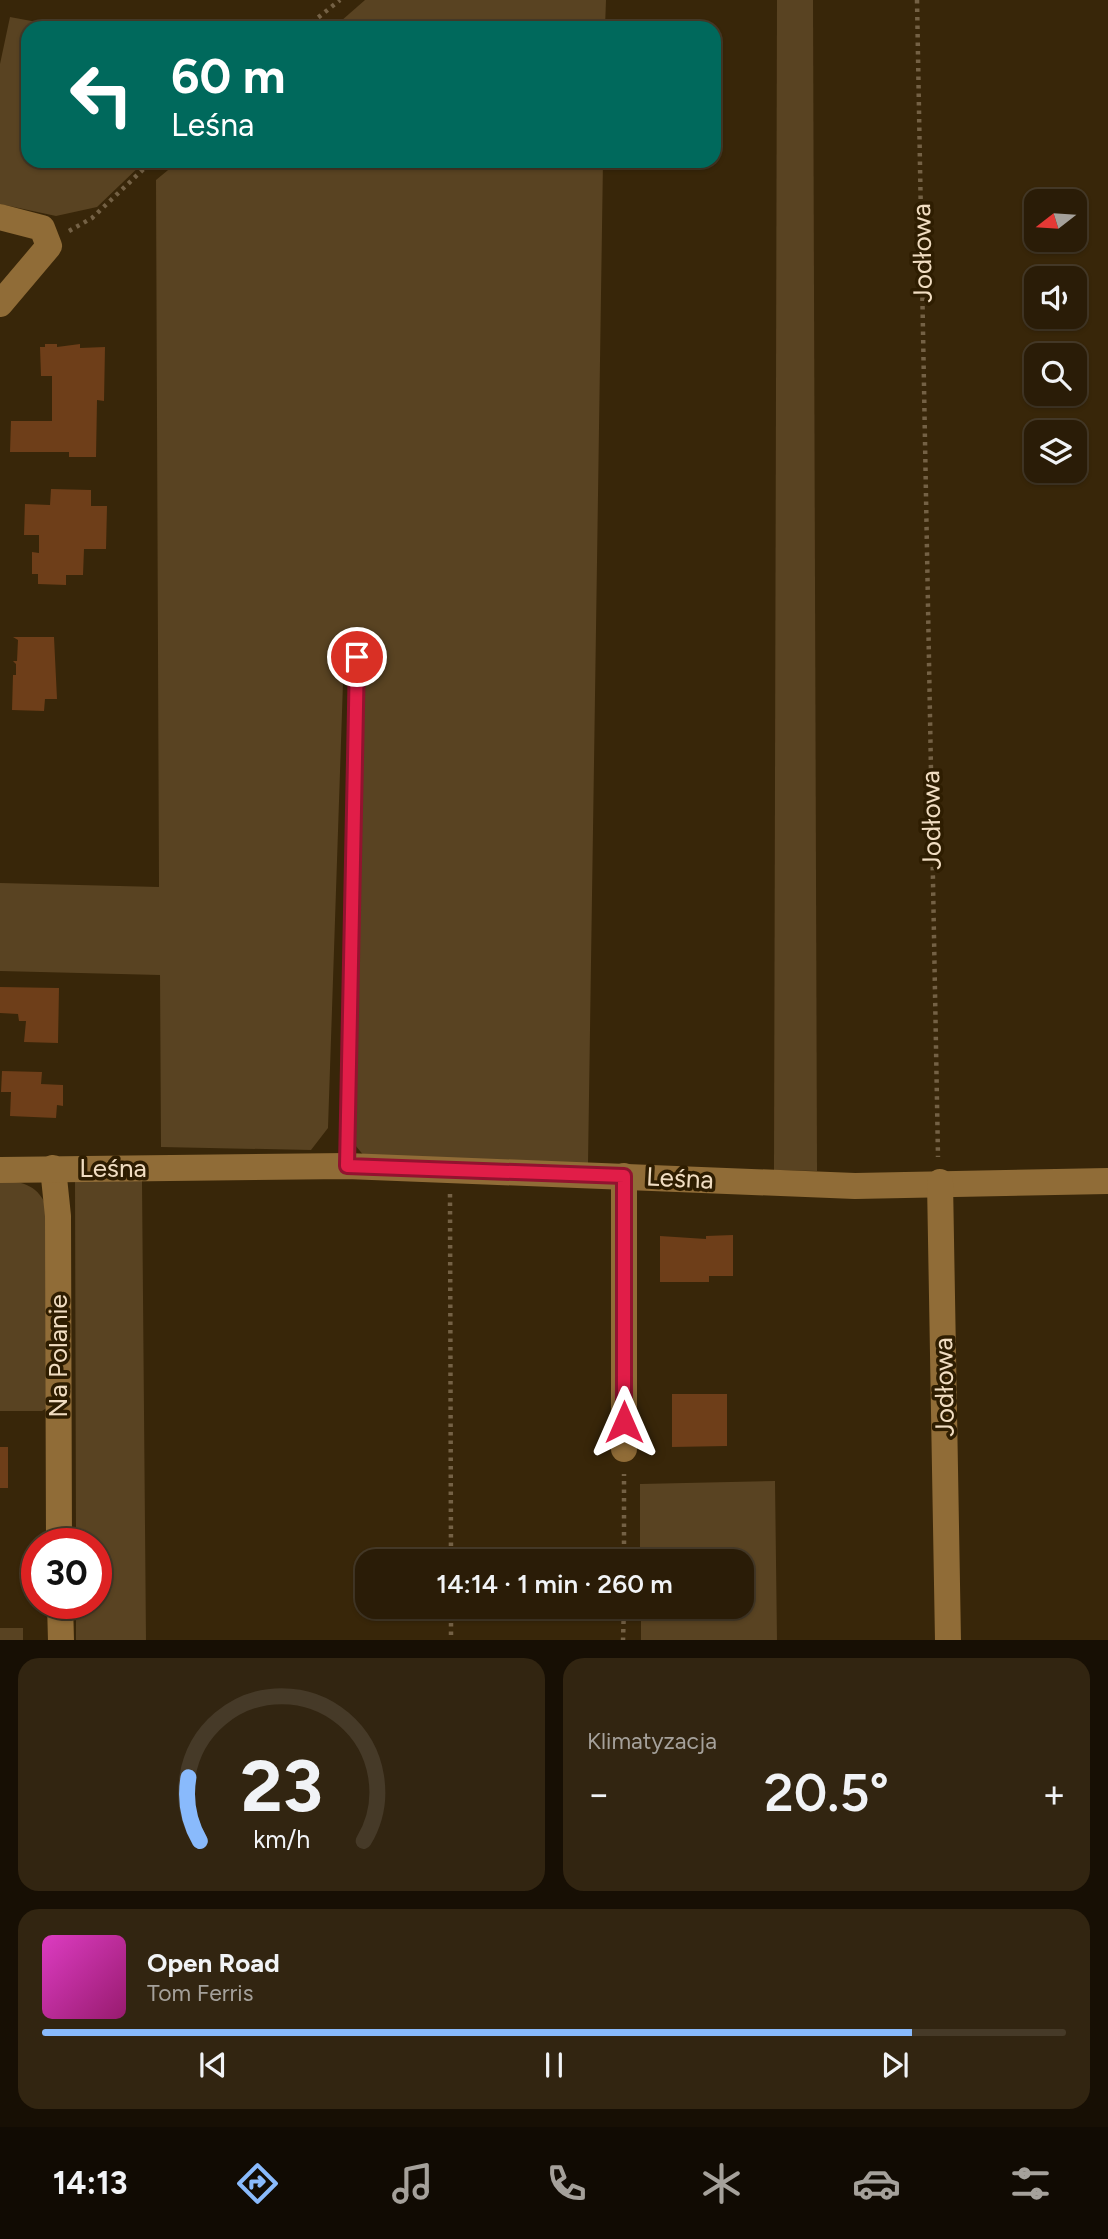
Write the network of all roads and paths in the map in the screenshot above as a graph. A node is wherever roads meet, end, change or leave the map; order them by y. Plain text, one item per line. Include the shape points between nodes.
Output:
1 (340, 0) edge
2 (918, 0) edge
3 (314, 21) edge
4 (145, 168) edge
5 (0, 217) edge
6 (48, 237) junction
7 (0, 304) edge
8 (357, 657) dead end
9 (347, 1166) junction
10 (53, 1168) junction
11 (450, 1168) junction
12 (0, 1171) edge
13 (624, 1176) junction
14 (1108, 1181) edge
15 (940, 1182) junction
16 (624, 1449) joint
17 (59, 1528) edge
18 (451, 1549) edge
19 (624, 1549) edge
20 (60, 1619) edge
21 (451, 1619) edge
22 (624, 1619) edge
23 (61, 1640) edge
24 (451, 1640) edge
25 (624, 1640) edge
26 (948, 1640) edge

1 - 3 path
2 - 15 path, Jodłowa
4 - 6 path via 92,218
5 - 6 street via 42,228
6 - 7 street via 47,250
8 - 9 lane
9 - 10 street, Leśna
9 - 11 street, Leśna
10 - 12 street, Leśna
10 - 17 street, Na Polanie via 58,1216
11 - 13 street, Leśna
11 - 18 path
13 - 15 street, Leśna via 855,1186
13 - 16 street
14 - 15 street, Leśna
15 - 26 street, Jodłowa
16 - 19 path
20 - 23 street
21 - 24 path
22 - 25 path

